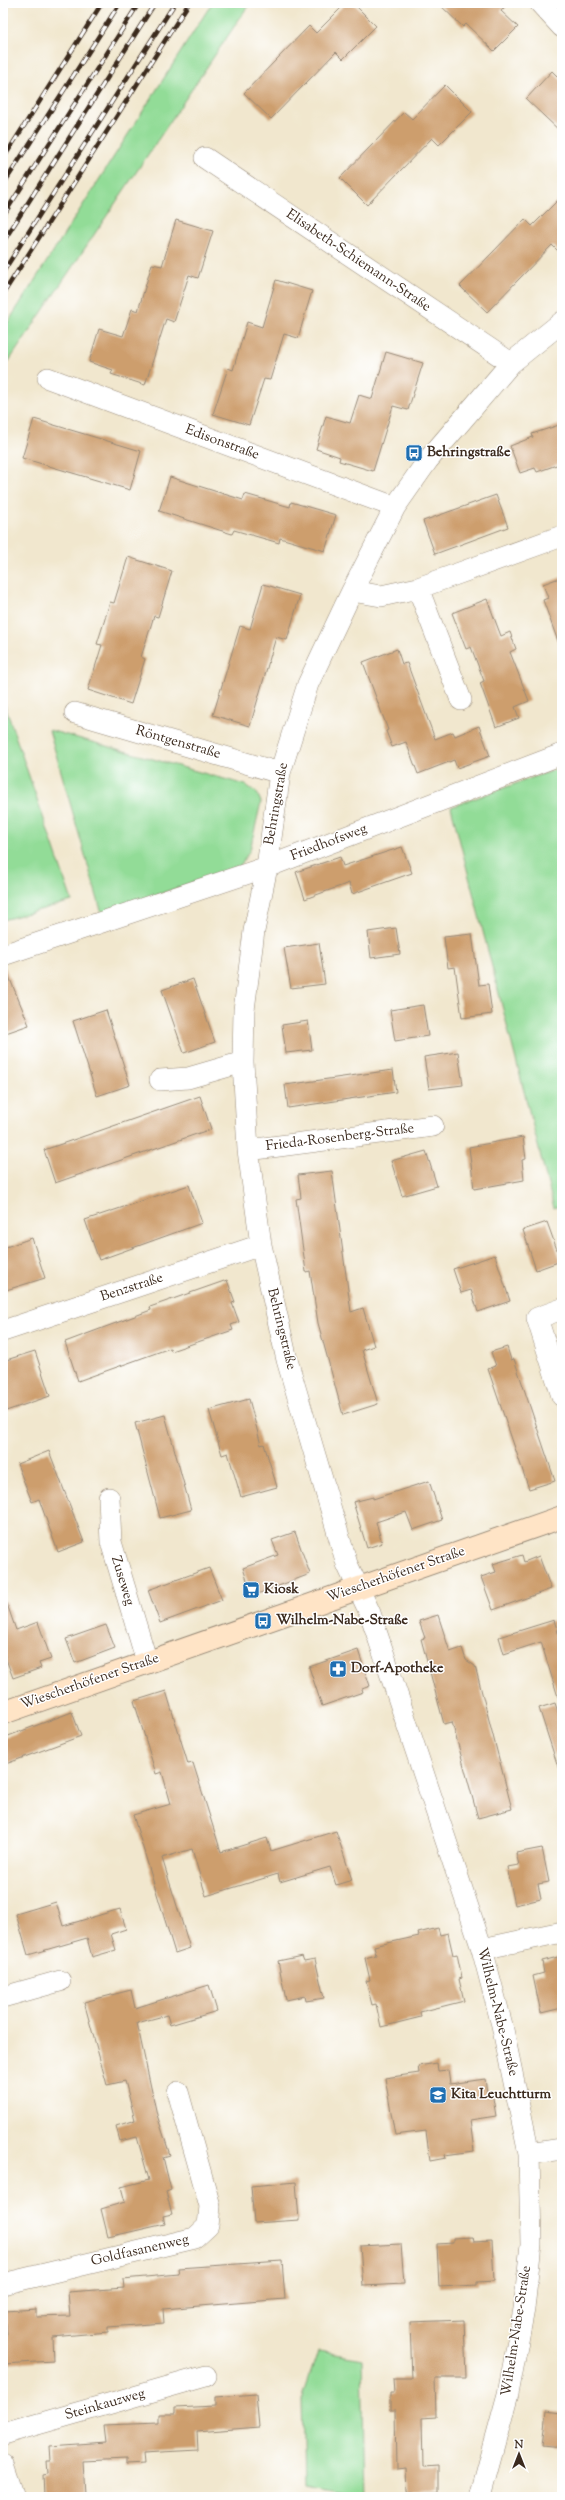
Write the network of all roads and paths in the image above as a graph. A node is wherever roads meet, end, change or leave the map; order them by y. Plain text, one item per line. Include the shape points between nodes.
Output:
1 (540, 3) edge
2 (562, 27) edge
3 (206, 158) dead end
4 (562, 322) edge
5 (511, 364) junction
6 (48, 378) dead end
7 (395, 507) junction
8 (562, 536) edge
9 (418, 588) junction
10 (352, 591) junction
11 (461, 700) dead end
12 (75, 713) dead end
13 (562, 754) edge
14 (280, 773) junction
15 (266, 867) junction
16 (3, 956) edge
17 (243, 1062) junction
18 (160, 1080) dead end
19 (433, 1126) dead end
20 (248, 1150) junction
21 (261, 1245) junction
22 (562, 1310) edge
23 (3, 1331) edge
24 (562, 1396) edge
25 (109, 1498) dead end
26 (562, 1517) edge
27 (359, 1588) junction
28 (147, 1662) junction
29 (3, 1713) edge
30 (562, 1932) edge
31 (482, 1948) junction
32 (60, 1981) dead end
33 (3, 1997) edge
34 (178, 2092) dead end
35 (562, 2149) edge
36 (529, 2154) junction
37 (3, 2284) edge
38 (206, 2376) dead end
39 (3, 2434) edge
40 (3, 2464) edge
41 (14, 2497) edge
42 (480, 2497) edge

1 - 2 street
3 - 5 street, Elisabeth-Schiemann-Straße
4 - 5 street, Behringstraße
5 - 7 street, Behringstraße via 433,455
6 - 7 street, Edisonstraße
7 - 10 street, Behringstraße
8 - 9 street
9 - 10 street via 381,596
9 - 11 street
10 - 14 street, Behringstraße via 308,684
12 - 14 street, Röntgenstraße
13 - 15 street, Friedhofsweg
14 - 15 street, Behringstraße
15 - 16 street, Friedhofsweg
15 - 17 street, Behringstraße via 244,1010
17 - 18 street via 188,1078
17 - 20 street, Behringstraße
19 - 20 street, Frieda-Rosenberg-Straße
20 - 21 street, Behringstraße
21 - 23 street, Benzstraße
21 - 27 street, Behringstraße via 287,1360 347,1564
22 - 24 street via 537,1318
25 - 28 street, Zuseweg via 111,1542
26 - 27 street, Wiescherhöfener Straße
27 - 28 street, Wiescherhöfener Straße
27 - 31 street, Wilhelm-Nabe-Straße via 370,1613
28 - 29 street, Wiescherhöfener Straße
30 - 31 street
31 - 36 street, Wilhelm-Nabe-Straße via 502,2025
32 - 33 street
34 - 37 street, Goldfasanenweg via 210,2206 208,2226 195,2238
35 - 36 street
36 - 42 street, Wilhelm-Nabe-Straße via 531,2244 524,2309 508,2394
38 - 39 street, Steinkauzweg
40 - 41 street

